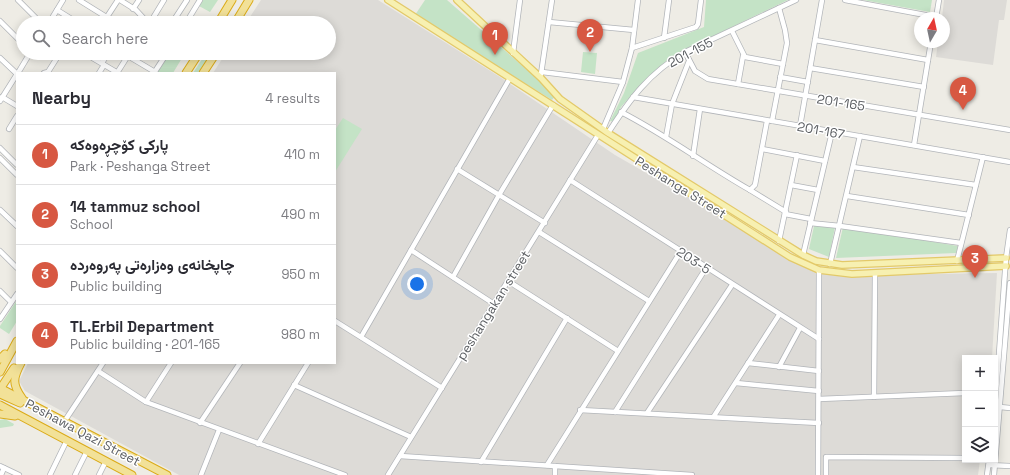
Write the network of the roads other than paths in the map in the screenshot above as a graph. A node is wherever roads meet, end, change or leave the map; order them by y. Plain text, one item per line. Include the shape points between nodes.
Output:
1 (18, 0) edge
2 (79, 0) edge
3 (119, 0) edge
4 (139, 0) edge
5 (164, 0) edge
6 (187, 0) edge
7 (200, 0) edge
8 (232, 0) edge
9 (388, 0) edge
10 (458, 0) edge
11 (520, 0) edge
12 (552, 0) edge
13 (638, 0) edge
14 (669, 0) edge
15 (701, 0) edge
16 (796, 0) edge
17 (822, 0) edge
18 (847, 0) edge
19 (939, 0) edge
20 (61, 1) edge
21 (248, 1) edge
22 (196, 6) junction
23 (779, 8) junction
24 (133, 9) junction
25 (57, 10) junction
26 (937, 12) edge
27 (914, 13) edge
28 (34, 16) edge
29 (53, 16) edge
30 (67, 16) edge
31 (104, 16) edge
32 (107, 16) edge
33 (141, 16) edge
34 (154, 16) edge
35 (177, 16) edge
36 (190, 16) edge
37 (222, 16) edge
38 (239, 16) edge
39 (0, 21) edge
40 (549, 22) junction
41 (634, 30) junction
42 (732, 31) junction
43 (16, 37) edge
44 (664, 38) junction
45 (815, 40) junction
46 (632, 48) junction
47 (931, 48) edge
48 (685, 52) junction
49 (513, 53) junction
50 (743, 56) junction
51 (0, 58) edge
52 (26, 60) edge
53 (55, 60) edge
54 (96, 60) edge
55 (105, 60) edge
56 (126, 60) edge
57 (138, 60) edge
58 (162, 60) edge
59 (194, 60) edge
60 (211, 60) edge
61 (928, 60) junction
62 (689, 61) junction
63 (103, 64) junction
64 (783, 64) junction
65 (810, 68) junction
66 (19, 72) edge
67 (48, 72) edge
68 (99, 72) edge
69 (116, 72) edge
70 (119, 72) edge
71 (155, 72) edge
72 (187, 72) edge
73 (204, 72) edge
74 (16, 74) edge
75 (541, 75) junction
76 (16, 76) edge
77 (780, 77) junction
78 (510, 78) junction
79 (622, 82) junction
80 (808, 82) junction
81 (738, 84) junction
82 (924, 87) junction
83 (778, 91) junction
84 (806, 96) junction
85 (633, 97) junction
86 (1, 99) edge
87 (560, 99) junction
88 (672, 104) junction
89 (553, 105) junction
90 (16, 106) edge
91 (700, 109) junction
92 (621, 112) junction
93 (919, 115) junction
94 (16, 118) edge
95 (607, 120) junction
96 (769, 121) junction
97 (614, 125) junction
98 (800, 126) junction
99 (9, 129) dead end
100 (602, 129) junction
101 (1010, 130) edge
102 (832, 132) junction
103 (608, 133) junction
104 (598, 135) junction
105 (860, 136) junction
106 (666, 137) junction
107 (914, 146) junction
108 (0, 148) edge
109 (762, 149) junction
110 (797, 155) junction
111 (693, 156) junction
112 (983, 157) junction
113 (0, 158) edge
114 (826, 161) junction
115 (1010, 162) edge
116 (15, 163) edge
117 (853, 167) junction
118 (457, 169) junction
119 (16, 174) edge
120 (570, 180) junction
121 (791, 185) junction
122 (976, 185) junction
123 (750, 190) junction
124 (818, 190) junction
125 (499, 195) junction
126 (709, 196) junction
127 (846, 196) junction
128 (705, 202) junction
129 (0, 210) edge
130 (785, 214) junction
131 (969, 215) junction
132 (811, 221) junction
133 (545, 223) junction
134 (16, 225) edge
135 (840, 226) junction
136 (1010, 230) edge
137 (539, 232) junction
138 (779, 241) junction
139 (961, 244) junction
140 (791, 248) junction
141 (411, 250) junction
142 (0, 251) edge
143 (681, 251) junction
144 (787, 255) junction
145 (803, 255) junction
146 (1000, 258) junction
147 (1006, 258) junction
148 (957, 261) junction
149 (830, 264) junction
150 (901, 264) junction
151 (1003, 266) junction
152 (16, 267) edge
153 (706, 268) junction
154 (819, 270) junction
155 (902, 272) junction
156 (875, 274) junction
157 (453, 277) junction
158 (508, 281) junction
159 (1010, 283) edge
160 (732, 285) junction
161 (0, 290) edge
162 (16, 296) edge
163 (649, 301) junction
164 (12, 302) junction
165 (494, 304) junction
166 (779, 315) junction
167 (567, 318) junction
168 (0, 319) edge
169 (336, 322) edge
170 (800, 328) junction
171 (361, 337) junction
172 (819, 339) junction
173 (16, 340) edge
174 (16, 341) edge
175 (618, 351) junction
176 (1, 356) edge
177 (748, 363) junction
178 (18, 364) edge
179 (19, 364) edge
180 (102, 364) edge
181 (170, 364) edge
182 (239, 364) edge
183 (307, 364) edge
184 (779, 367) junction
185 (98, 371) junction
186 (819, 371) junction
187 (0, 372) edge
188 (736, 383) junction
189 (294, 385) junction
190 (442, 388) junction
191 (0, 390) edge
192 (819, 390) junction
193 (996, 391) edge
194 (962, 393) edge
195 (874, 397) junction
196 (819, 399) junction
197 (25, 401) junction
198 (146, 402) junction
199 (0, 404) edge
200 (32, 405) junction
201 (998, 408) edge
202 (1010, 408) edge
203 (580, 410) junction
204 (615, 412) junction
205 (647, 413) junction
206 (0, 414) edge
207 (714, 416) junction
208 (21, 417) junction
209 (64, 422) junction
210 (200, 423) junction
211 (818, 423) junction
212 (997, 427) edge
213 (219, 430) junction
214 (411, 437) junction
215 (67, 440) junction
216 (258, 444) junction
217 (87, 451) junction
218 (400, 456) junction
219 (962, 458) edge
220 (106, 461) junction
221 (481, 462) junction
222 (989, 463) edge
223 (991, 463) edge
224 (547, 465) junction
225 (995, 465) junction
226 (555, 466) junction
227 (1010, 466) edge
228 (2, 467) edge
229 (603, 472) edge
230 (128, 474) edge
231 (1, 475) edge
232 (18, 475) edge
233 (50, 475) edge
234 (75, 475) edge
235 (99, 475) edge
236 (167, 475) edge
237 (201, 475) edge
238 (345, 475) edge
239 (388, 475) edge
240 (555, 475) edge
241 (692, 475) edge
242 (818, 475) edge
243 (826, 475) edge
244 (987, 475) edge
245 (994, 475) edge

1 - 28 street
2 - 31 street
3 - 24 street
3 - 32 street
4 - 24 street
5 - 34 street
6 - 22 street
6 - 35 street
7 - 22 street
8 - 37 highway
9 - 78 main road, Peshanga Street
10 - 49 main road, Peshanga Street
11 - 49 street
12 - 40 street
13 - 41 street
14 - 44 street
15 - 44 street via 696,27
16 - 23 street, 201-155
17 - 45 street
18 - 27 street
19 - 26 street
20 - 25 street
21 - 38 highway
22 - 36 street
23 - 42 street, 201-155
23 - 64 street via 787,38
24 - 33 street
25 - 29 street
25 - 30 street
39 - 43 street
40 - 41 street
40 - 75 street
41 - 46 street
42 - 48 street, 201-155
42 - 50 street
44 - 46 street
45 - 61 street
45 - 65 street
46 - 79 street
47 - 61 street
48 - 62 street, 201-165
48 - 85 street, 201-155 via 659,70
49 - 75 main road, Peshanga Street
50 - 64 street
50 - 81 street
51 - 74 street
52 - 66 street
53 - 67 street
54 - 63 street
55 - 63 street
56 - 70 street
57 - 71 street
58 - 71 street
59 - 72 highway
60 - 73 highway
61 - 82 street
62 - 81 street, 201-165 via 695,72 701,76
62 - 88 street
63 - 68 street
63 - 69 street
64 - 77 street
65 - 80 street
65 - 82 street
75 - 79 street
75 - 87 main road, Peshanga Street
76 - 86 street
77 - 80 street
77 - 83 street
78 - 89 main road, Peshanga Street
78 - 118 street
79 - 95 street
80 - 84 street
81 - 83 street, 201-165
82 - 93 street
83 - 84 street, 201-165
83 - 96 street
84 - 93 street, 201-165
84 - 98 street
85 - 88 street, 201-167
85 - 92 street, 201-155
86 - 90 street
87 - 89 main road
87 - 100 main road, Peshanga Street
88 - 91 street, 201-167
88 - 106 street
89 - 104 main road, Peshanga Street
89 - 125 street
91 - 96 street, 201-167
91 - 111 street
92 - 97 street, 201-155
92 - 106 street
93 - 101 street, 201-165
93 - 107 street
94 - 99 street
95 - 97 street
95 - 100 street
96 - 98 street, 201-167
96 - 109 street
97 - 103 street, 201-155
98 - 102 street, 201-167
100 - 103 main road, Peshanga Street
102 - 105 street, 201-167
102 - 114 street
103 - 126 main road, Peshanga Street
104 - 120 street, peshangakan street
104 - 128 main road, Peshanga Street
105 - 107 street, 201-167
105 - 117 street
106 - 111 street
107 - 112 street, 201-167
108 - 116 street
109 - 110 street
109 - 123 street via 755,185
110 - 114 street
110 - 121 street
111 - 123 street
112 - 115 street, 201-167
112 - 122 street
113 - 119 street
114 - 124 street
117 - 122 street
117 - 127 street
118 - 125 street
118 - 141 street
120 - 133 street, peshangakan street
120 - 143 street, 203-5
121 - 124 street
121 - 130 street
122 - 131 street
123 - 130 street
124 - 132 street
125 - 133 street
125 - 157 street
126 - 128 main road
126 - 138 main road, Peshanga Street
127 - 131 street
127 - 135 street
128 - 144 main road, Peshanga Street
129 - 134 street
130 - 132 street
130 - 138 street
131 - 139 street
132 - 135 street
132 - 145 street
133 - 137 street, peshangakan street
135 - 139 street
135 - 149 street
136 - 147 street
137 - 158 street, peshangakan street
137 - 163 street
138 - 140 main road, Peshanga Street
139 - 148 street
140 - 144 main road
140 - 145 main road, Peshanga Street
141 - 157 street
141 - 171 street
142 - 152 street
143 - 153 street, 203-5
143 - 163 street
144 - 154 main road, Peshanga Street
145 - 149 main road, Peshanga Street
146 - 147 main road, Peshanga Street
146 - 148 main road, Peshanga Street
146 - 151 main road
147 - 151 street
148 - 150 main road, Peshanga Street
149 - 150 main road, Peshanga Street
150 - 155 main road
151 - 155 main road, Peshanga Street
151 - 193 street
153 - 160 street, 203-5
153 - 204 street
154 - 156 main road, Peshanga Street
154 - 172 street
155 - 156 main road, Peshanga Street
156 - 195 street
157 - 165 street
158 - 165 street, peshangakan street
158 - 167 street
159 - 201 street
160 - 166 street, 203-5
160 - 205 street
161 - 164 street
162 - 164 street
163 - 175 street
164 - 168 street
165 - 190 street, peshangakan street
166 - 170 street, 203-5
166 - 177 street
167 - 175 street
167 - 221 street
169 - 171 street
170 - 172 street, 203-5
170 - 184 street
171 - 190 street
172 - 186 street
173 - 176 highway
174 - 187 highway
175 - 203 street
177 - 184 street
177 - 188 street
178 - 191 highway
179 - 197 highway via 14,384
180 - 185 street
181 - 198 street
182 - 210 street
183 - 189 street
184 - 186 street
185 - 198 street
185 - 209 street
186 - 192 street
188 - 192 street
188 - 207 street
189 - 214 street
189 - 216 street
190 - 214 street, peshangakan street
191 - 197 highway, Peshawa Qazi Street
191 - 200 highway via 19,402
192 - 196 street
194 - 195 street
195 - 196 street
196 - 211 street
197 - 200 highway, Peshawa Qazi Street
198 - 210 street
199 - 208 highway, Peshawa Qazi Street
200 - 209 highway, Peshawa Qazi Street
201 - 202 street
203 - 204 street
203 - 224 street
204 - 205 street
205 - 207 street
206 - 208 highway
207 - 211 street
208 - 215 highway, Peshawa Qazi Street
209 - 236 highway, Peshawa Qazi Street
210 - 213 street
211 - 242 street
212 - 225 street
213 - 216 street
213 - 237 street
214 - 218 street, peshangakan street
215 - 217 highway, Peshawa Qazi Street
215 - 233 street
216 - 238 street
217 - 220 highway, Peshawa Qazi Street
217 - 234 street
218 - 221 street
218 - 239 street, peshangakan street
219 - 243 street via 826,457
220 - 230 highway, Peshawa Qazi Street
220 - 235 street
221 - 224 street
222 - 244 street
223 - 225 street
224 - 226 street
225 - 227 street
225 - 245 street
226 - 229 street
226 - 240 street
228 - 231 street
228 - 232 street
229 - 241 street

